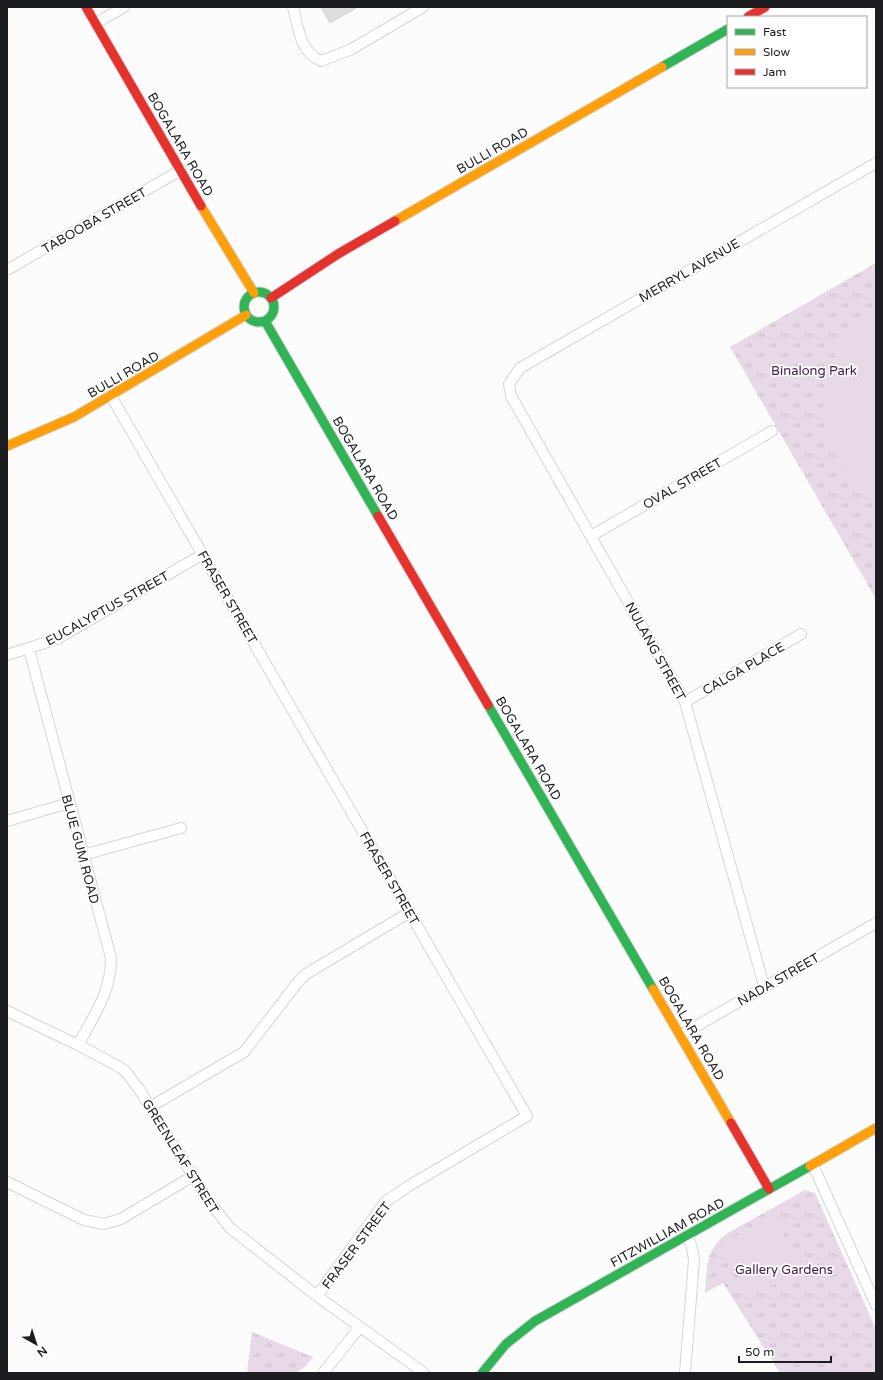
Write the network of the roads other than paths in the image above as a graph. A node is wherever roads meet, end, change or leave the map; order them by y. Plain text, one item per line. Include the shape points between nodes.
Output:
1 (86, 7) edge
2 (124, 7) edge
3 (293, 7) edge
4 (423, 7) edge
5 (765, 7) edge
6 (750, 16) edge
7 (96, 23) junction
8 (727, 29) edge
9 (876, 163) edge
10 (181, 170) junction
11 (7, 270) edge
12 (254, 293) junction
13 (271, 298) junction
14 (246, 315) junction
15 (265, 321) junction
16 (509, 384) joint
17 (111, 396) junction
18 (772, 431) dead end
19 (7, 446) edge
20 (591, 536) junction
21 (203, 554) junction
22 (801, 634) dead end
23 (29, 649) junction
24 (7, 655) edge
25 (685, 702) junction
26 (69, 804) junction
27 (7, 822) edge
28 (181, 828) dead end
29 (83, 855) junction
30 (410, 912) junction
31 (876, 924) edge
32 (764, 986) junction
33 (7, 1011) edge
34 (680, 1035) junction
35 (78, 1045) junction
36 (150, 1107) junction
37 (876, 1128) edge
38 (813, 1165) junction
39 (193, 1176) junction
40 (7, 1182) edge
41 (769, 1189) junction
42 (687, 1236) junction
43 (318, 1296) junction
44 (876, 1305) edge
45 (360, 1327) junction
46 (324, 1373) edge
47 (424, 1373) edge
48 (482, 1373) edge
49 (685, 1373) edge

1 - 7 street, BOGALARA ROAD
2 - 7 street
3 - 4 street via 303,45 313,57 321,61 350,50
5 - 6 street
7 - 10 street, BOGALARA ROAD
8 - 13 street, BULLI ROAD via 338,254
9 - 16 street, MERRYL AVENUE via 520,368
10 - 11 street, TABOOBA STREET
10 - 12 street, BOGALARA ROAD
12 - 13 street via 267,294
12 - 14 street via 245,302
13 - 15 street via 274,310
14 - 15 street via 252,321
14 - 17 street, BULLI ROAD
15 - 34 street, BOGALARA ROAD
16 - 20 street, NULANG STREET via 511,396
17 - 19 street, BULLI ROAD via 62,424
17 - 21 street, FRASER STREET
18 - 20 street, OVAL STREET
20 - 25 street, NULANG STREET
21 - 23 street, EUCALYPTUS STREET via 57,639
21 - 30 street, FRASER STREET
22 - 25 street, CALGA PLACE
23 - 24 street, EUCALYPTUS STREET
23 - 26 street, BLUE GUM ROAD
25 - 32 street, NULANG STREET
26 - 27 street
26 - 29 street, BLUE GUM ROAD
28 - 29 street
29 - 35 street, BLUE GUM ROAD via 111,958 111,974 108,988
30 - 36 street via 306,974 244,1052
30 - 43 street, FRASER STREET via 527,1116 385,1202
31 - 32 street, NADA STREET
32 - 34 street, NADA STREET
33 - 35 street, GREENLEAF STREET
34 - 41 street, BOGALARA ROAD
35 - 36 street, GREENLEAF STREET via 124,1071
36 - 39 street, GREENLEAF STREET
37 - 38 street, FITZWILLIAM ROAD
38 - 41 street, FITZWILLIAM ROAD
38 - 44 street
39 - 40 street via 121,1220 104,1224 84,1220
39 - 43 street, GREENLEAF STREET via 230,1228
41 - 42 street, FITZWILLIAM ROAD
42 - 48 street, FITZWILLIAM ROAD via 523,1328
42 - 49 street via 694,1260
43 - 45 street, GREENLEAF STREET
45 - 46 street
45 - 47 street, GREENLEAF STREET

